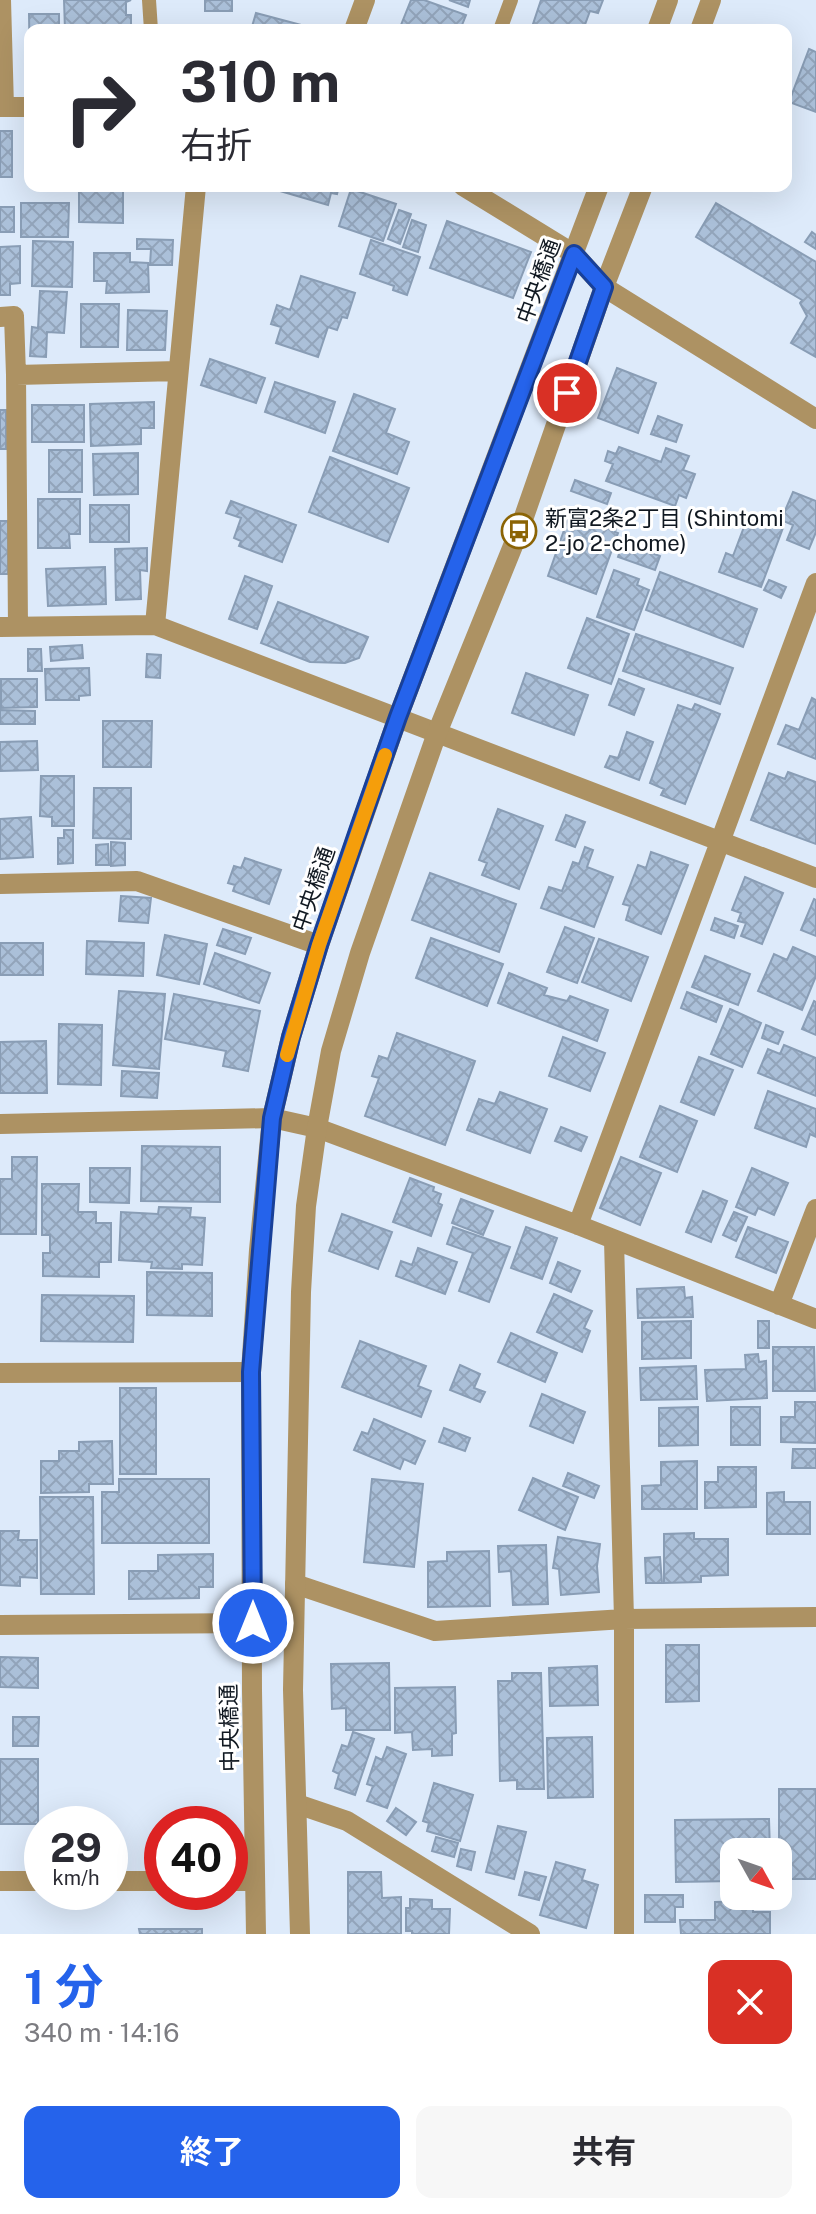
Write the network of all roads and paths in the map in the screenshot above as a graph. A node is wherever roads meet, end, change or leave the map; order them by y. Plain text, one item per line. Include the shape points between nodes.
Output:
1 (4, 0) edge
2 (149, 0) edge
3 (365, 0) edge
4 (511, 0) edge
5 (668, 0) edge
6 (711, 0) edge
7 (151, 24) edge
8 (356, 24) edge
9 (502, 24) edge
10 (659, 24) edge
11 (702, 24) edge
12 (4, 107) edge
13 (195, 192) edge
14 (473, 192) edge
15 (597, 192) edge
16 (641, 192) edge
17 (574, 254) junction
18 (604, 287) junction
19 (0, 317) edge
20 (178, 371) junction
21 (16, 375) junction
22 (816, 419) edge
23 (816, 583) edge
24 (155, 625) junction
25 (9, 627) edge
26 (398, 717) junction
27 (437, 733) junction
28 (718, 842) junction
29 (816, 878) edge
30 (0, 884) edge
31 (319, 945) junction
32 (272, 1118) junction
33 (0, 1124) edge
34 (317, 1128) junction
35 (816, 1209) edge
36 (578, 1225) junction
37 (614, 1240) junction
38 (779, 1305) junction
39 (816, 1319) edge
40 (251, 1372) junction
41 (0, 1373) edge
42 (295, 1584) junction
43 (816, 1617) edge
44 (624, 1619) junction
45 (294, 1620) junction
46 (253, 1623) junction
47 (0, 1625) edge
48 (297, 1804) junction
49 (0, 1881) edge
50 (24, 1881) edge
51 (248, 1881) edge
52 (254, 1881) junction
53 (256, 1934) edge
54 (300, 1934) edge
55 (530, 1934) edge
56 (624, 1934) edge

1 - 12 lane
2 - 7 lane
3 - 8 street
4 - 9 lane
5 - 10 street
6 - 11 street
13 - 20 street
14 - 17 street
15 - 17 street, 中央橋通
16 - 18 street
17 - 18 street
17 - 26 street, 中央橋通
18 - 22 street
18 - 27 street via 519,531
19 - 21 street via 14,316
20 - 21 street
20 - 24 street
21 - 25 street
23 - 28 street
24 - 25 street
24 - 26 street
26 - 27 street
26 - 31 street, 中央橋通
27 - 28 street
27 - 34 street via 360,953 331,1051
28 - 29 street
28 - 36 street
30 - 31 street via 137,881
31 - 32 street, 中央橋通
32 - 33 street
32 - 34 street
32 - 40 street, 中央橋通
34 - 36 street
34 - 42 street via 301,1292
35 - 38 street
36 - 37 street
37 - 38 street
37 - 44 street
38 - 39 street
40 - 41 street
40 - 46 street, 中央橋通
42 - 44 street via 435,1631
42 - 45 street
43 - 44 street
44 - 56 street
45 - 46 street
45 - 48 street
46 - 47 street
46 - 52 street, 中央橋通
48 - 54 street
48 - 55 street via 347,1821
49 - 50 street
51 - 52 street
52 - 53 street, 中央橋通

